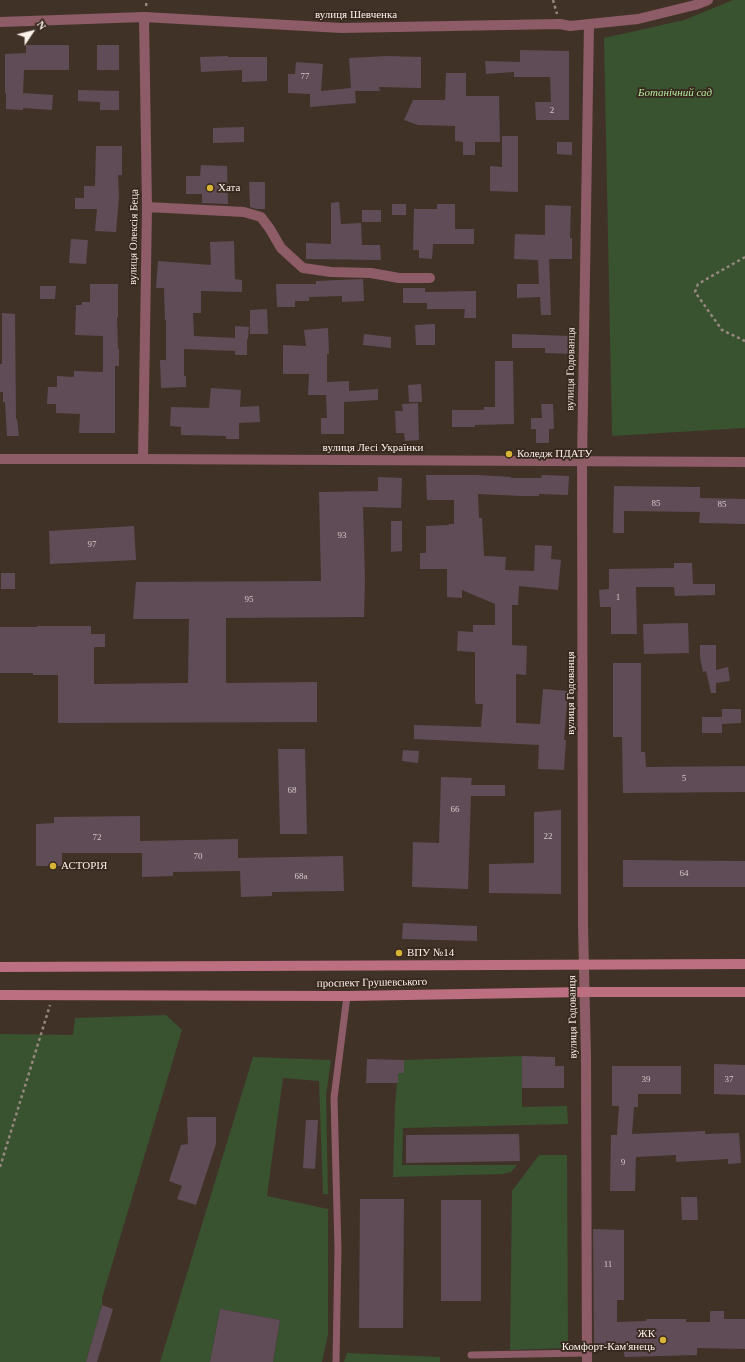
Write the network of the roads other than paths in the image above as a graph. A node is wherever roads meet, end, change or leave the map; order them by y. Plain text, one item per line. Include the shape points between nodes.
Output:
1 (708, 0) edge
2 (144, 16) junction
3 (0, 22) edge
4 (588, 24) junction
5 (147, 207) junction
6 (430, 278) dead end
7 (0, 459) edge
8 (142, 459) junction
9 (582, 462) junction
10 (745, 462) edge
11 (745, 964) edge
12 (584, 965) junction
13 (0, 967) edge
14 (584, 992) junction
15 (745, 992) edge
16 (0, 995) edge
17 (347, 996) junction
18 (471, 1355) dead end
19 (587, 1358) edge
20 (336, 1362) edge

1 - 4 street, вулиця Шевченка via 638,19
2 - 3 street, вулиця Шевченка
2 - 4 street, вулиця Шевченка via 341,28
2 - 5 street, вулиця Олексія Беца
4 - 9 street, вулиця Годованця
5 - 6 street via 244,212 261,217 281,248 303,268 371,273 399,278
5 - 8 street, вулиця Олексія Беца
7 - 8 street, вулиця Лесі Українки
8 - 9 street, вулиця Лесі Українки
9 - 10 street, вулиця Лесі Українки
9 - 12 street, вулиця Годованця
11 - 12 main road, проспект Грушевського
12 - 13 main road, проспект Грушевського
12 - 14 street, вулиця Годованця
14 - 15 main road, проспект Грушевського
14 - 17 main road, проспект Грушевського
14 - 19 street, вулиця Годованця
16 - 17 main road, проспект Грушевського
17 - 20 lane via 334,1098 338,1249
18 - 19 lane

